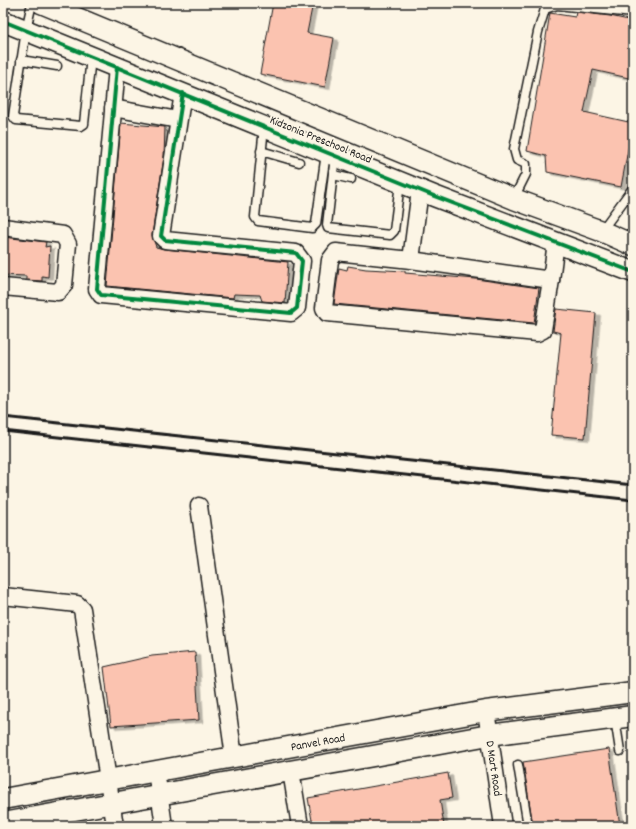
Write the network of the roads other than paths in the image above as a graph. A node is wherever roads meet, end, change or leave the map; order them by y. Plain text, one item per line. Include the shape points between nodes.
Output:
1 (32, 3) edge
2 (41, 3) edge
3 (633, 13) edge
4 (3, 21) edge
5 (26, 30) junction
6 (91, 56) junction
7 (21, 60) junction
8 (57, 66) dead end
9 (117, 67) junction
10 (245, 89) junction
11 (182, 93) junction
12 (114, 108) junction
13 (236, 115) junction
14 (178, 120) junction
15 (264, 126) junction
16 (261, 151) junction
17 (331, 154) junction
18 (299, 162) dead end
19 (333, 175) junction
20 (351, 179) dead end
21 (400, 182) junction
22 (633, 188) edge
23 (420, 190) junction
24 (514, 199) junction
25 (3, 227) edge
26 (601, 231) junction
27 (556, 242) junction
28 (633, 245) edge
29 (411, 260) junction
30 (633, 272) edge
31 (551, 280) junction
32 (3, 287) edge
33 (199, 506) dead end
34 (3, 596) edge
35 (633, 692) edge
36 (486, 711) junction
37 (624, 717) edge
38 (489, 736) junction
39 (620, 751) dead end
40 (234, 757) junction
41 (518, 765) dead end
42 (156, 771) junction
43 (291, 771) junction
44 (110, 780) junction
45 (158, 795) junction
46 (3, 799) edge
47 (112, 804) junction
48 (3, 823) edge
49 (116, 826) edge
50 (164, 826) edge
51 (300, 826) edge
52 (504, 826) edge
53 (528, 826) edge

1 - 5 lane
2 - 10 street, Kidzonia Preschool Road
3 - 24 lane via 557,5 545,9 514,149 517,160 526,164 526,174
4 - 5 street, Kidzonia Preschool Road
5 - 6 street, Kidzonia Preschool Road
5 - 7 lane
6 - 7 lane via 84,124 81,126 16,120 13,116
6 - 9 street, Kidzonia Preschool Road
7 - 8 lane
9 - 11 street, Kidzonia Preschool Road
9 - 12 street
10 - 13 street
10 - 24 street, Kidzonia Preschool Road
11 - 13 street, Kidzonia Preschool Road
11 - 14 street
12 - 14 street
12 - 14 street via 97,289 101,295 291,313 298,308 302,261 296,254 165,240 161,236
13 - 15 street, Kidzonia Preschool Road
15 - 16 lane
15 - 17 street, Kidzonia Preschool Road
16 - 17 lane via 255,217 258,221 312,228 316,224
16 - 18 lane
17 - 19 lane
17 - 21 street, Kidzonia Preschool Road
19 - 20 lane
19 - 21 lane via 328,228 390,235 394,231
21 - 23 street, Kidzonia Preschool Road
22 - 26 lane
23 - 27 street, Kidzonia Preschool Road
23 - 29 street
24 - 26 street, Kidzonia Preschool Road
25 - 32 street via 63,235 68,244 64,285 58,292
26 - 28 street, Kidzonia Preschool Road
27 - 30 street, Kidzonia Preschool Road
27 - 31 street
29 - 31 street
29 - 31 street via 336,252 330,260 324,308 327,313 537,333 543,330
33 - 40 street
34 - 44 street via 77,604 82,609
35 - 36 street, Panvel Road
36 - 38 street, D Mart Road
36 - 40 street, Panvel Road
37 - 38 street, Panvel Road
37 - 39 lane
38 - 43 street, Panvel Road
38 - 52 street, D Mart Road
40 - 42 street, Panvel Road
41 - 53 lane
42 - 44 street, Panvel Road
42 - 45 street
43 - 45 street, Panvel Road
43 - 51 street
44 - 46 street, Panvel Road
44 - 47 street
45 - 47 street, Panvel Road
45 - 50 street
47 - 48 street, Panvel Road
47 - 49 street

